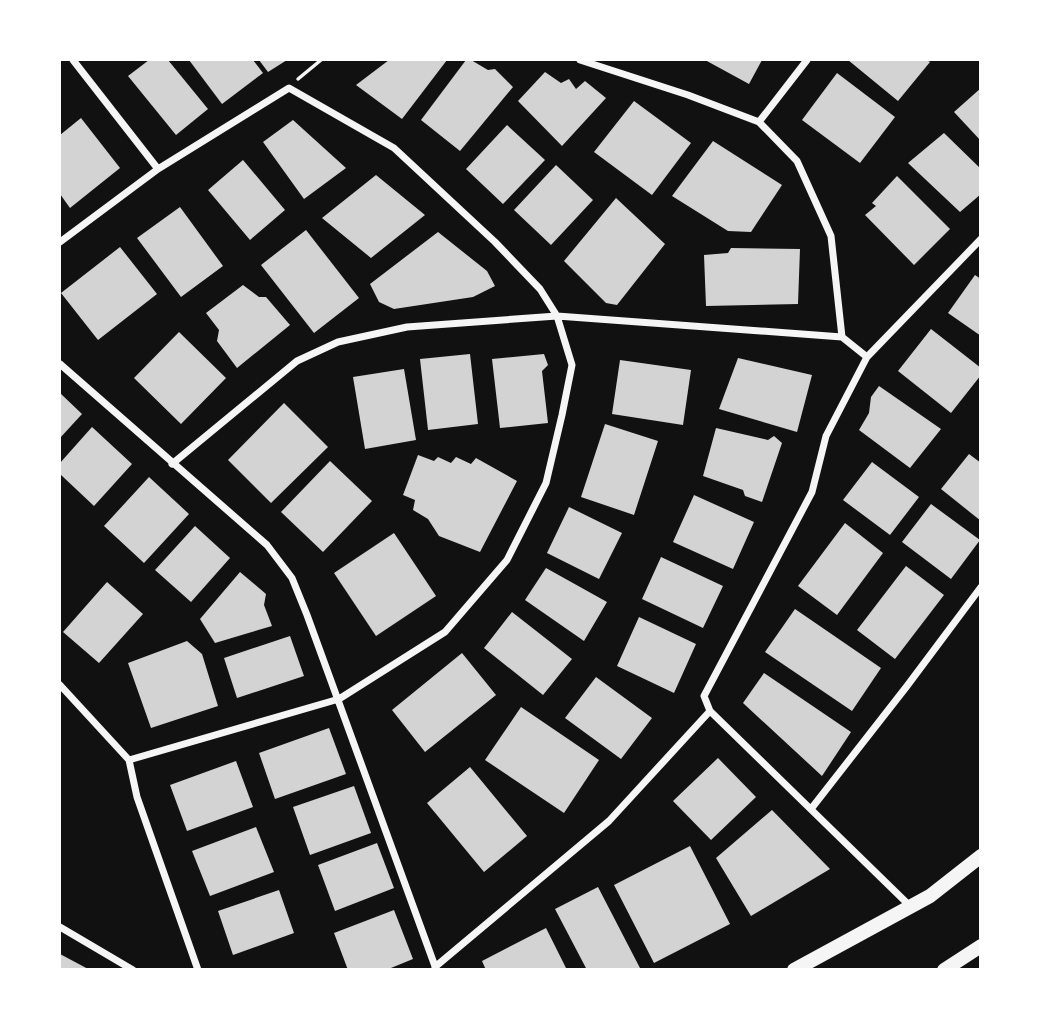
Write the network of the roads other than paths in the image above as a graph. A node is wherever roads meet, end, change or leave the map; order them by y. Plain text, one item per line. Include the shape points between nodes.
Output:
1 (73, 60) edge
2 (580, 60) edge
3 (807, 60) edge
4 (760, 122) junction
5 (158, 169) junction
6 (981, 239) edge
7 (60, 242) edge
8 (557, 316) junction
9 (842, 337) junction
10 (867, 357) junction
11 (60, 363) edge
12 (172, 464) junction
13 (981, 587) edge
14 (60, 685) edge
15 (339, 699) junction
16 (710, 711) junction
17 (130, 760) junction
18 (811, 809) junction
19 (981, 856) edge
20 (911, 906) junction
21 (60, 927) edge
22 (981, 946) edge
23 (436, 968) edge
24 (133, 970) edge
25 (198, 970) edge
26 (794, 970) edge
27 (944, 970) edge

1 - 5 street
2 - 4 street
3 - 4 street
4 - 9 street via 797,161 831,236
5 - 7 street
5 - 8 street via 289,88 394,148 495,242 540,289
6 - 10 street
8 - 9 street
8 - 12 street via 407,327 338,342 297,360
8 - 15 street via 572,365 562,415 546,482 507,560 445,632
9 - 10 street
10 - 16 street via 826,436 812,492 704,696
11 - 12 street
12 - 15 street via 267,545 292,578
13 - 18 street
14 - 17 street
15 - 17 street
15 - 23 street
16 - 18 street
16 - 23 street via 609,821
17 - 25 street via 137,797
18 - 20 street
19 - 20 main road
20 - 26 main road
21 - 24 street
22 - 27 main road

